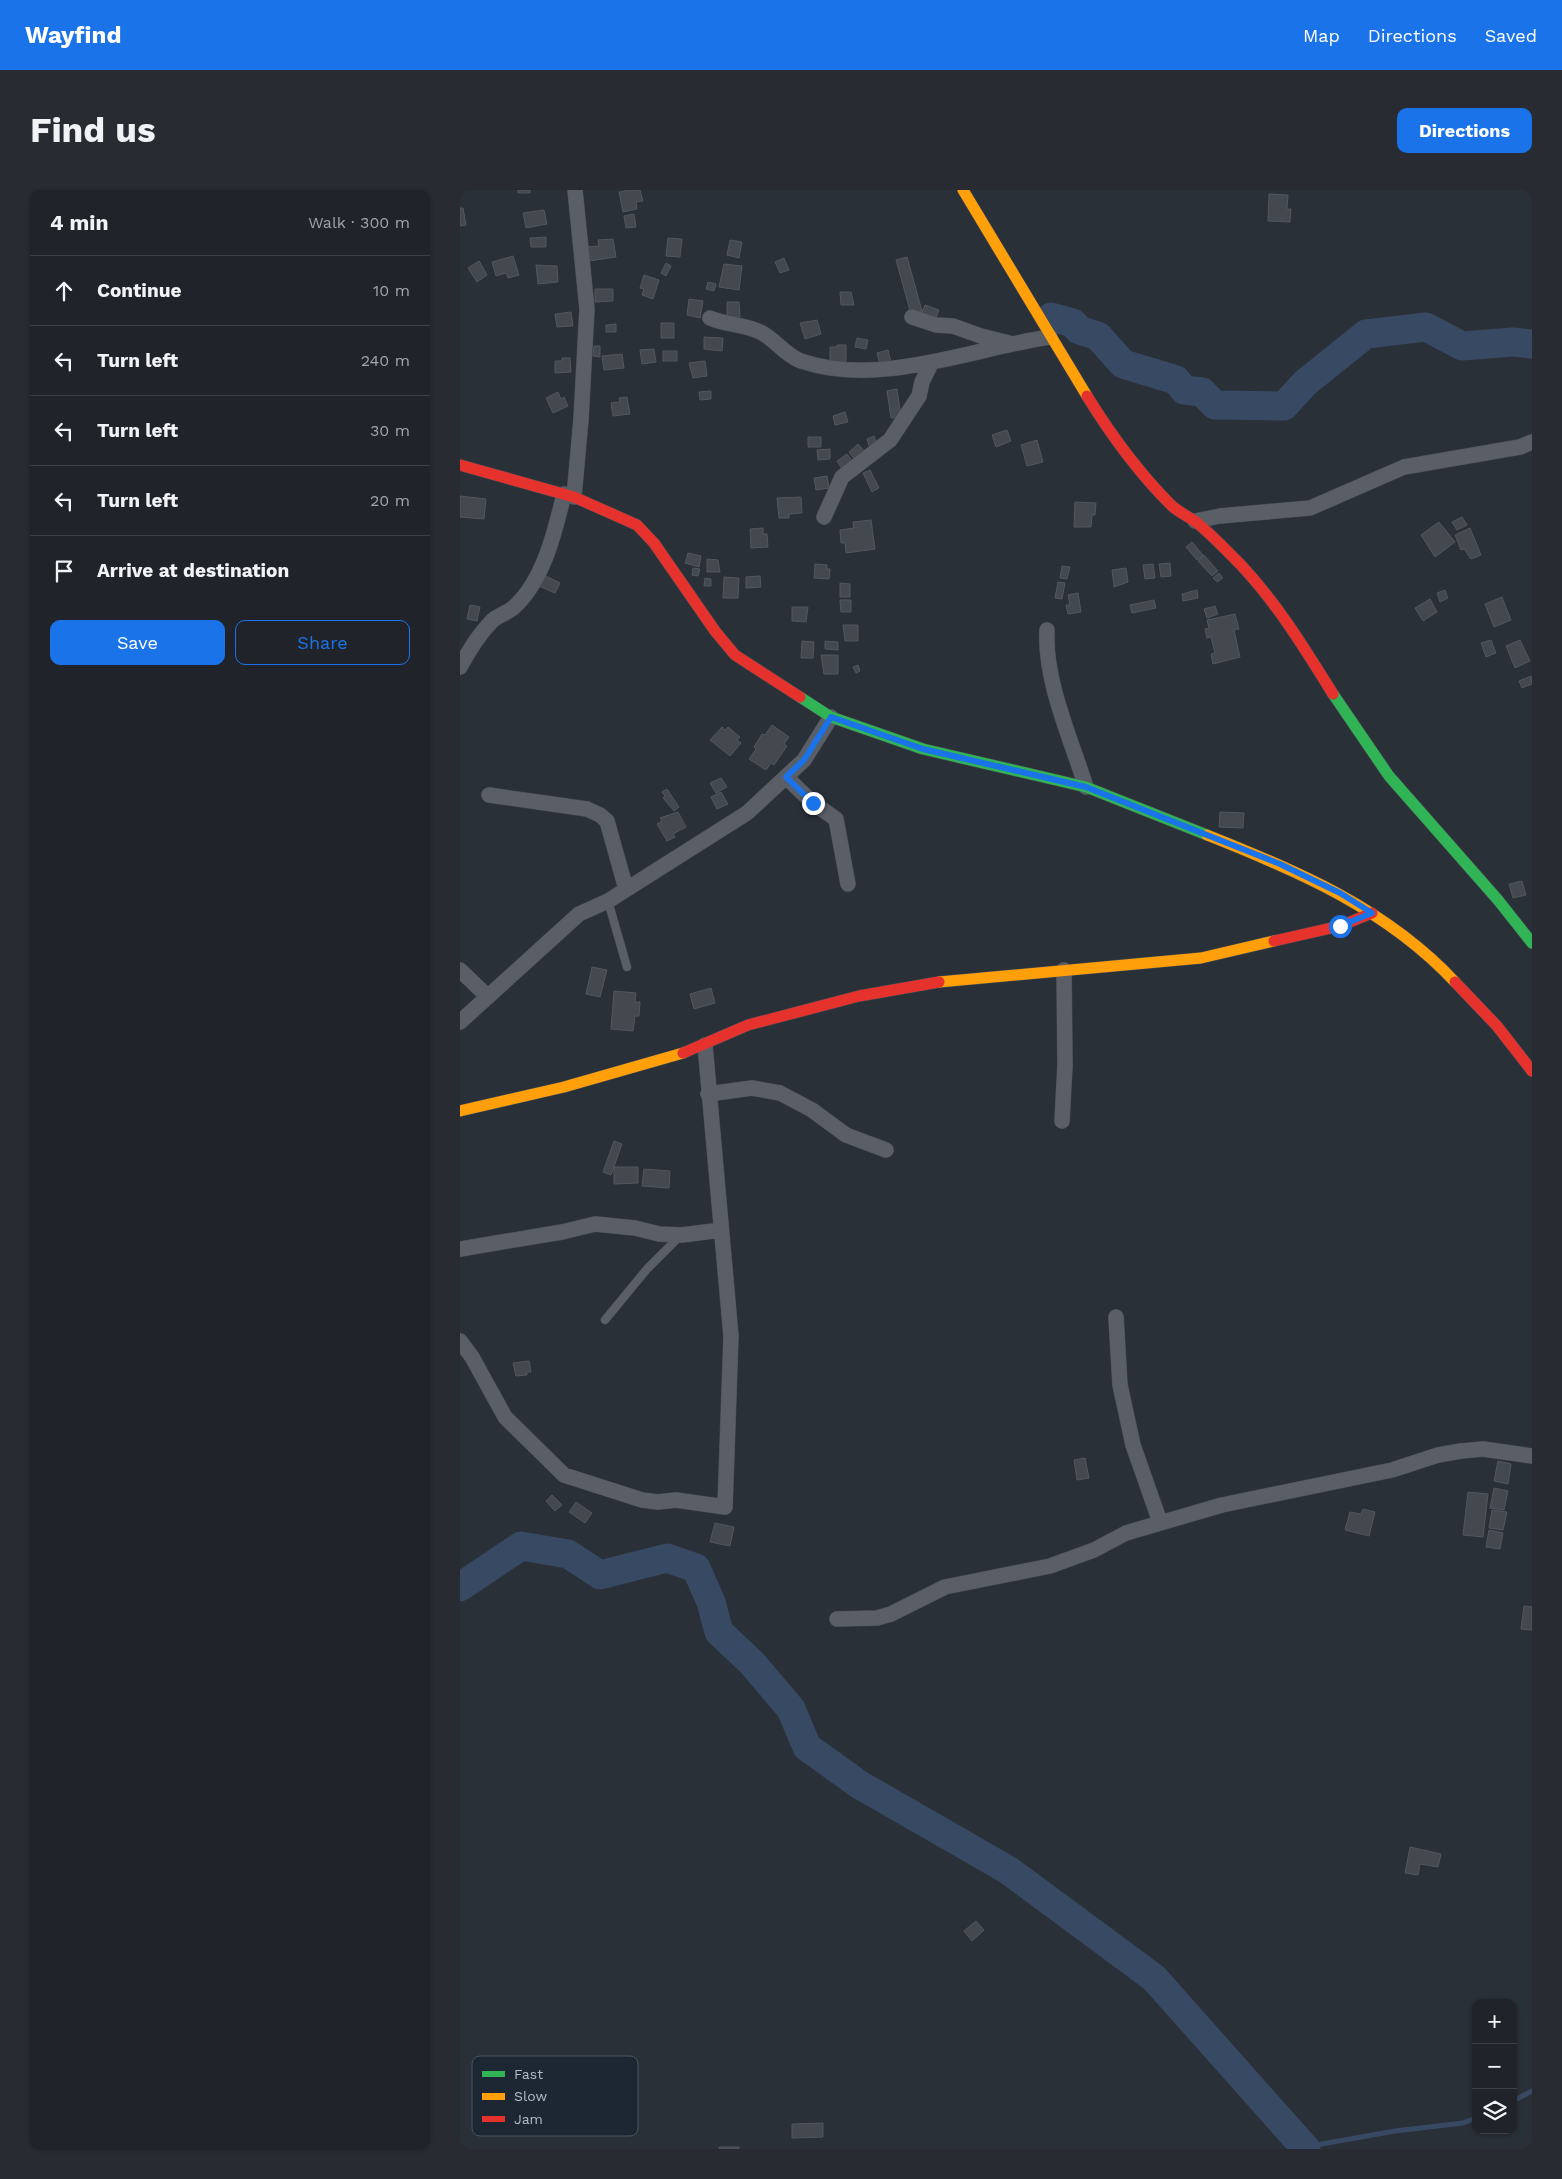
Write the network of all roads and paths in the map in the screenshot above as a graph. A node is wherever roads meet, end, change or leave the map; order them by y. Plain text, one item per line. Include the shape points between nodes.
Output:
1 (574, 190) edge
2 (962, 190) edge
3 (912, 317) dead end
4 (710, 318) dead end
5 (1050, 337) junction
6 (1010, 343) junction
7 (932, 362) junction
8 (1528, 447) edge
9 (460, 465) edge
10 (569, 496) junction
11 (824, 517) dead end
12 (1195, 521) junction
13 (1047, 630) dead end
14 (460, 667) edge
15 (831, 717) junction
16 (786, 777) junction
17 (1086, 787) junction
18 (490, 795) dead end
19 (848, 884) dead end
20 (626, 889) junction
21 (608, 901) junction
22 (1372, 913) junction
23 (1532, 943) edge
24 (627, 967) dead end
25 (460, 970) edge
26 (1064, 970) junction
27 (488, 997) junction
28 (460, 1022) edge
29 (705, 1045) junction
30 (1532, 1071) edge
31 (708, 1094) junction
32 (460, 1111) edge
33 (1062, 1121) dead end
34 (886, 1150) dead end
35 (721, 1230) junction
36 (682, 1235) junction
37 (460, 1248) edge
38 (1116, 1317) dead end
39 (605, 1320) dead end
40 (460, 1341) edge
41 (1532, 1456) edge
42 (1160, 1522) junction
43 (837, 1619) dead end

1 - 10 street via 587,309 581,418
2 - 5 street via 992,234
3 - 6 street
4 - 7 street via 759,331 786,354 802,361 844,369
5 - 6 street
5 - 12 street via 1109,430 1175,508
6 - 7 street
7 - 11 street via 919,396 890,440 842,477
8 - 12 street via 1404,466 1310,508
9 - 10 street
10 - 14 street via 533,584 512,609 494,619 472,645
10 - 15 street via 637,524 735,655
12 - 23 street via 1253,579 1282,614 1390,776 1511,914
13 - 17 street via 1046,646 1053,682
15 - 16 street via 804,760
15 - 17 street via 923,749
16 - 19 street via 813,803 836,819
16 - 20 street via 747,813
17 - 22 street via 1280,864 1340,893
18 - 20 street via 587,809 600,815 608,821
20 - 21 street
21 - 24 lane
21 - 27 street via 579,914
22 - 26 street via 1340,926 1201,958
22 - 30 street via 1431,956 1498,1026
25 - 27 street
26 - 29 street via 958,979 859,996 748,1025
26 - 33 street
27 - 28 street
29 - 31 street
29 - 32 street via 573,1084
31 - 34 street via 752,1088 780,1093 812,1110 846,1135
31 - 35 street
35 - 36 street
35 - 40 street via 731,1336 725,1507 676,1500 642,1500 564,1475 505,1417
36 - 37 street via 595,1224
36 - 39 lane via 647,1269
38 - 42 street via 1120,1385 1131,1436
41 - 42 street via 1483,1449 1438,1455 1392,1470 1222,1505
42 - 43 street via 1050,1566 946,1587 891,1614 877,1618

